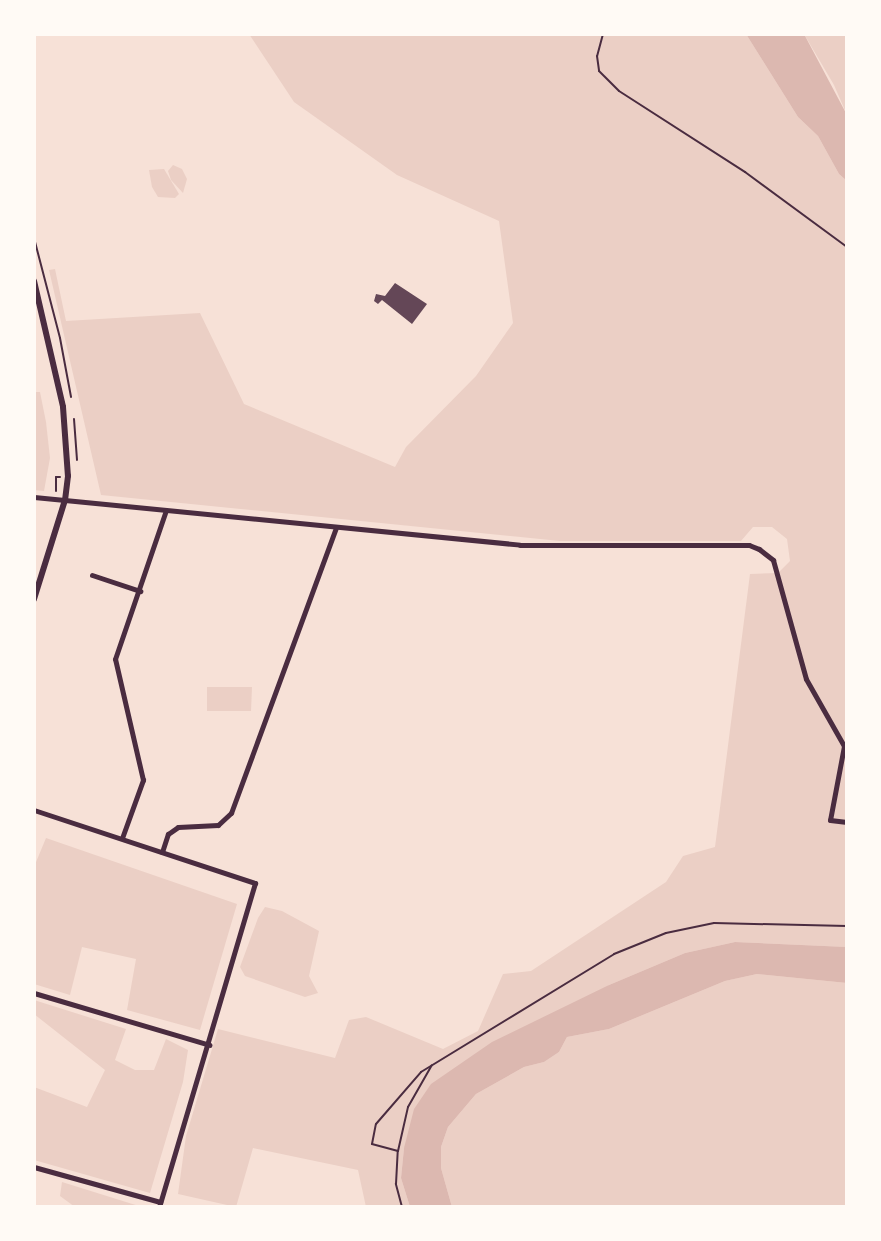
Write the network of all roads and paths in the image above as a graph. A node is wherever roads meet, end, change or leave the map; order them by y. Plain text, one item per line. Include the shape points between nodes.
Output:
1 (603, 34) edge
2 (847, 247) edge
3 (34, 281) edge
4 (34, 497) edge
5 (65, 500) junction
6 (166, 510) junction
7 (336, 528) junction
8 (92, 575) dead end
9 (140, 591) junction
10 (34, 599) edge
11 (34, 810) edge
12 (847, 822) edge
13 (123, 835) junction
14 (163, 849) junction
15 (847, 926) edge
16 (34, 993) edge
17 (209, 1045) junction
18 (433, 1064) junction
19 (398, 1151) junction
20 (34, 1167) edge
21 (159, 1204) edge
22 (402, 1207) edge

1 - 2 path via 599,71 619,91 745,172
3 - 5 street via 63,407
4 - 5 street
5 - 6 street
5 - 10 street
6 - 7 street
6 - 9 street
7 - 12 street via 558,548 759,549 773,560 806,679 844,746 830,820
7 - 14 street via 231,813 218,825 178,827 168,834
8 - 9 street
9 - 13 street via 115,659 143,780
11 - 13 street
13 - 14 street
14 - 17 street via 255,883
15 - 18 path via 714,923 666,933 614,954
16 - 17 street
17 - 21 street
18 - 19 path via 408,1107
18 - 19 path via 394,1099 376,1124 372,1144
19 - 22 path via 396,1184
20 - 21 street

